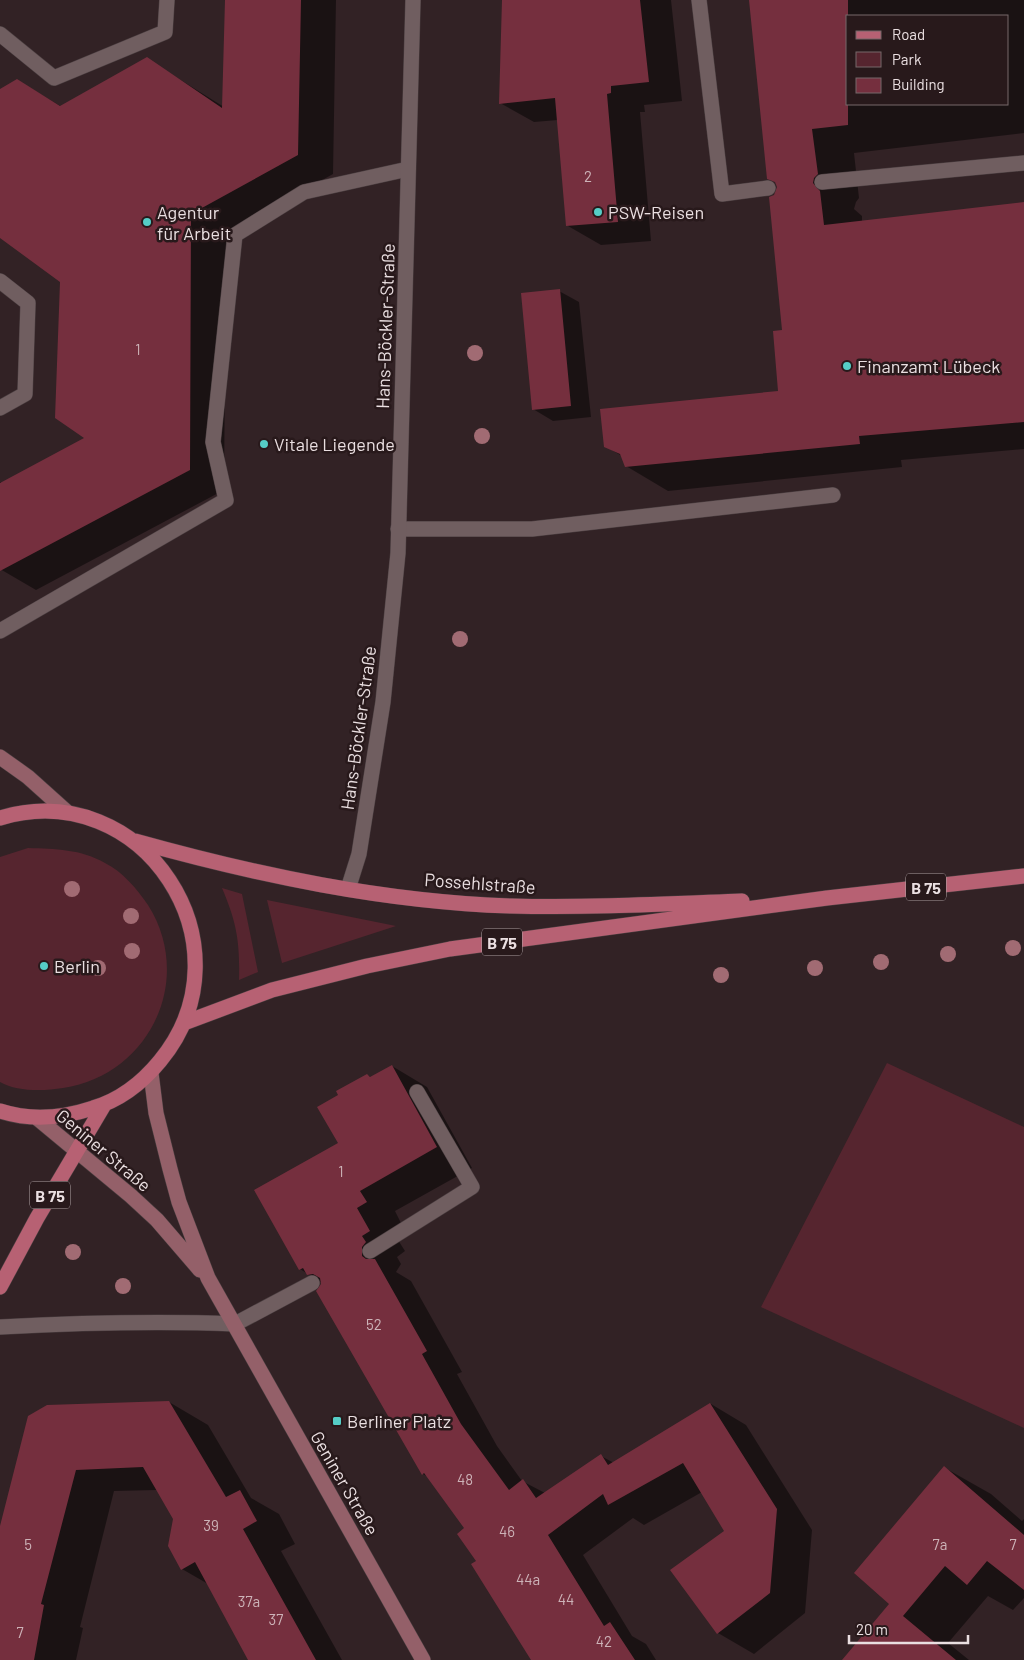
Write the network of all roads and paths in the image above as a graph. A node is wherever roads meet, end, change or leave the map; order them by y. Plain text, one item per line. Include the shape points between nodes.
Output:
1 (167, 0) edge
2 (413, 0) edge
3 (699, 0) edge
4 (0, 34) edge
5 (1024, 163) edge
6 (408, 169) junction
7 (822, 182) dead end
8 (768, 188) dead end
9 (0, 280) edge
10 (0, 408) edge
11 (833, 495) dead end
12 (398, 529) junction
13 (0, 631) edge
14 (0, 757) edge
15 (67, 812) junction
16 (0, 818) edge
17 (135, 841) junction
18 (1024, 876) edge
19 (348, 889) junction
20 (827, 898) junction
21 (184, 1023) junction
22 (151, 1073) junction
23 (417, 1092) dead end
24 (104, 1105) junction
25 (0, 1111) edge
26 (37, 1118) junction
27 (78, 1150) junction
28 (370, 1251) dead end
29 (208, 1278) junction
30 (312, 1283) dead end
31 (0, 1287) edge
32 (235, 1324) junction
33 (0, 1327) edge
34 (424, 1660) edge

1 - 4 street via 165,32 54,78
2 - 6 street, Hans-Böckler-Straße
3 - 8 street via 722,194
5 - 7 street
6 - 12 street, Hans-Böckler-Straße
6 - 13 street via 304,192 235,236 213,442 226,500
9 - 10 street via 28,303 25,394
11 - 12 street via 532,528
12 - 19 street, Hans-Böckler-Straße via 383,702 359,854
14 - 15 street
15 - 16 main road via 21,811
15 - 17 main road via 103,823
17 - 19 main road, Possehlstraße / B 75 via 245,871
17 - 21 main road via 159,865 178,893 190,924 195,966 193,991
18 - 20 main road, Possehlstraße / B 75
19 - 20 main road, Possehlstraße / B 75 via 510,906
20 - 21 main road, Possehlstraße / B 75 via 450,949 272,990
21 - 22 main road via 170,1050
22 - 24 main road
22 - 29 street, Geniner Straße via 156,1113 172,1178
23 - 28 street via 472,1187
24 - 26 main road via 71,1115
24 - 27 main road, B 75
25 - 26 main road
26 - 27 street, Geniner Straße
27 - 29 street, Geniner Straße via 157,1220
27 - 31 main road, B 75
29 - 32 street, Geniner Straße
30 - 32 street
32 - 33 street via 172,1322
32 - 34 street, Geniner Straße

